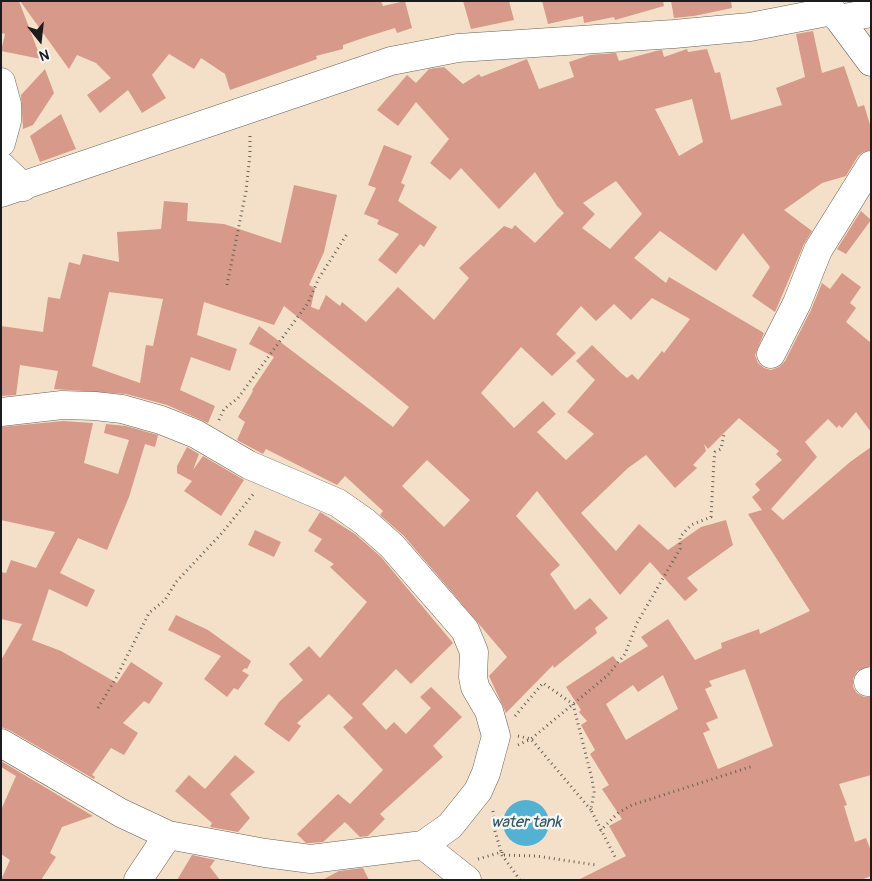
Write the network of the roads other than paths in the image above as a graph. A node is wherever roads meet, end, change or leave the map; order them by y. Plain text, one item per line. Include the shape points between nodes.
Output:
1 (831, 10) edge
2 (871, 13) edge
3 (871, 62) edge
4 (1, 82) edge
5 (1, 143) edge
6 (871, 165) edge
7 (1, 166) edge
8 (12, 190) edge
9 (771, 354) dead end
10 (1, 412) edge
11 (1, 743) edge
12 (168, 835) junction
13 (423, 846) junction
14 (460, 873) edge
15 (138, 880) edge

1 - 2 street
1 - 3 street
1 - 8 street via 750,27 458,48 391,61
4 - 5 street via 8,121
6 - 9 street via 818,250
7 - 8 street
10 - 13 street via 62,405 122,409 161,420 207,440 249,465 338,504 392,546 465,630 474,652 475,688 498,718 486,773 478,791 450,826
11 - 12 street
12 - 13 street via 311,859
12 - 15 street
13 - 14 street

